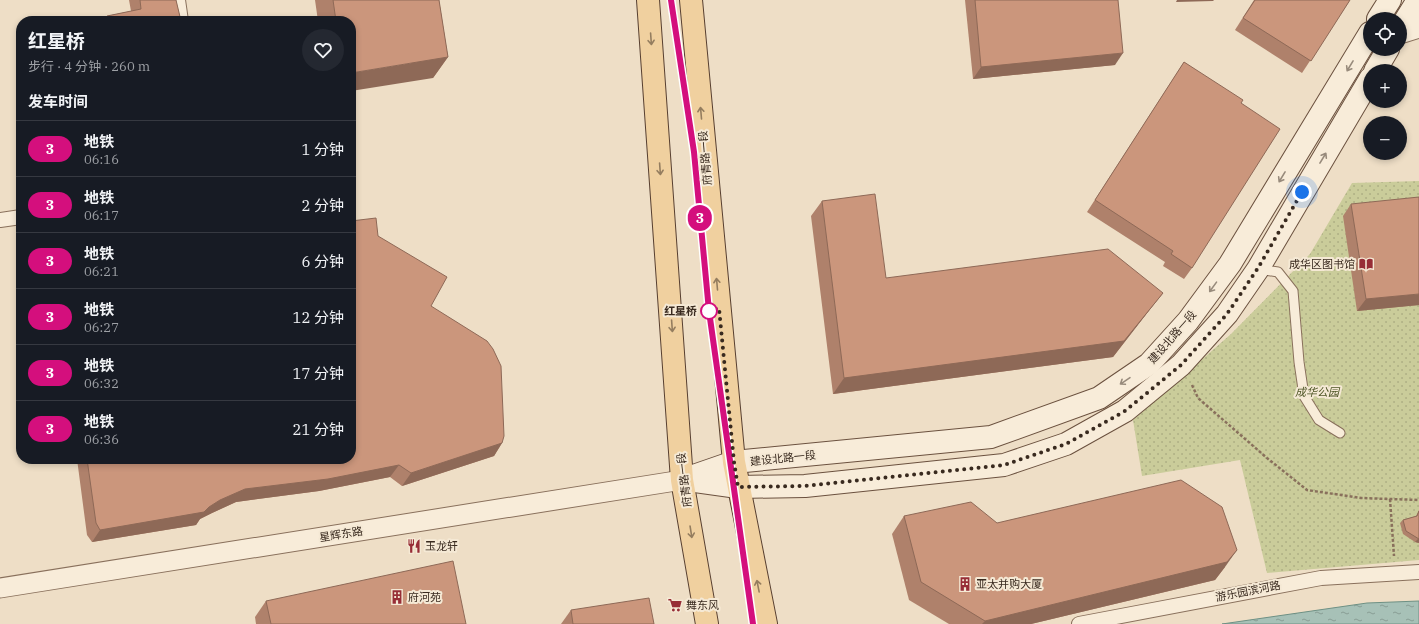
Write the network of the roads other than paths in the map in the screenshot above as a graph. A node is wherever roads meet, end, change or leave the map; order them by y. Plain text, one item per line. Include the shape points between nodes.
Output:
1 (178, 0) edge
2 (648, 0) edge
3 (691, 0) edge
4 (1390, 0) edge
5 (1418, 0) edge
6 (1382, 12) edge
7 (180, 16) edge
8 (1407, 18) edge
9 (1419, 28) edge
10 (1407, 32) edge
11 (1363, 45) edge
12 (1363, 91) edge
13 (16, 218) edge
14 (0, 220) edge
15 (1258, 268) junction
16 (1340, 433) dead end
17 (734, 462) junction
18 (682, 480) junction
19 (738, 487) junction
20 (1419, 572) edge
21 (0, 588) edge
22 (707, 624) edge
23 (766, 624) edge
24 (1079, 624) edge

1 - 7 street
2 -> 18 main road, 府青路一段
17 -> 3 main road, 府青路一段
4 - 6 main road
5 - 8 main road
9 - 10 street
11 -> 17 main road, 建设北路一段 via 1230,264 1188,321 1149,364 1100,398 991,437
15 -> 12 main road, 建设北路一段
13 - 14 street
15 - 16 lane via 1278,272 1293,291 1304,396 1319,420
15 - 19 main road, 建设北路一段 via 1227,314 1181,365 1119,415 1066,444 1004,465 804,486
17 - 18 main road, 建设北路一段
17 - 19 main road, 府青路一段
18 - 19 main road, 建设北路一段
18 - 21 street, 星辉东路
18 -> 22 main road, 府青路一段
23 -> 19 main road, 府青路一段
20 - 24 street, 游乐园滨河路 via 1321,578

